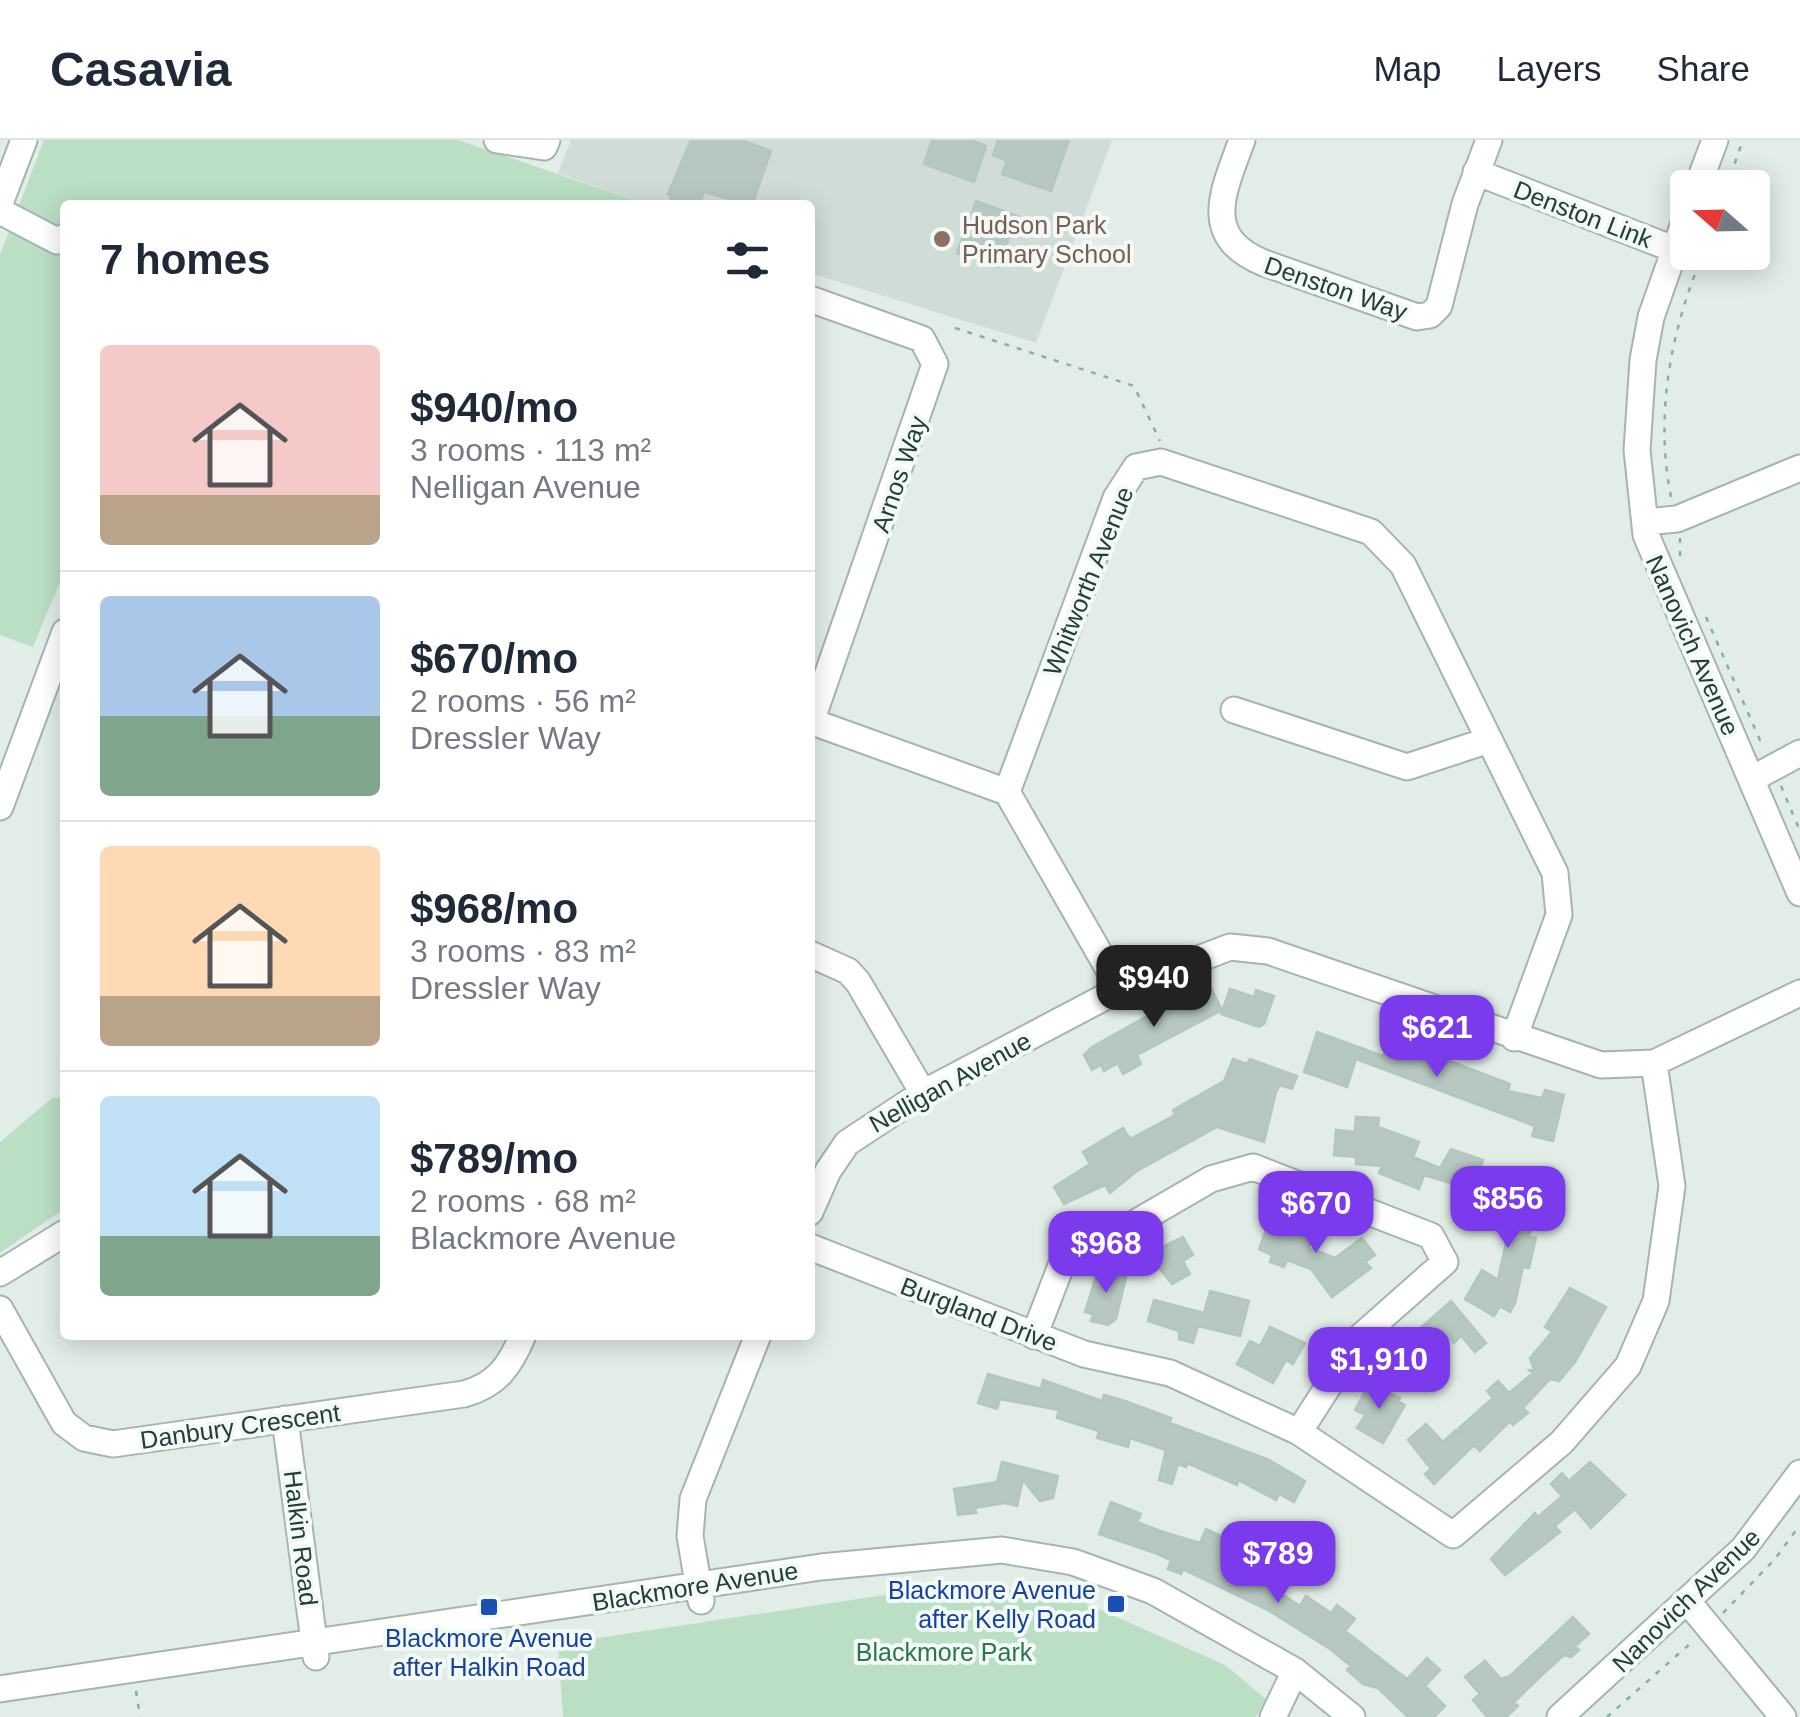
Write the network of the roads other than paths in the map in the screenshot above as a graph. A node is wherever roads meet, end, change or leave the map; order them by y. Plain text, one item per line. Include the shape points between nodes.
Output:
1 (13, 140) edge
2 (24, 140) edge
3 (498, 140) edge
4 (547, 140) edge
5 (1242, 140) edge
6 (1489, 140) edge
7 (1714, 140) edge
8 (1730, 140) edge
9 (1703, 170) edge
10 (1719, 170) edge
11 (1476, 172) junction
12 (0, 175) edge
13 (0, 203) edge
14 (0, 211) edge
15 (60, 246) edge
16 (1670, 250) edge
17 (1683, 270) edge
18 (815, 302) edge
19 (1800, 468) edge
20 (1660, 521) junction
21 (60, 645) edge
22 (815, 710) edge
23 (1234, 710) dead end
24 (815, 723) edge
25 (1489, 740) junction
26 (1800, 753) edge
27 (1763, 773) junction
28 (1007, 792) junction
29 (0, 807) edge
30 (1800, 856) edge
31 (1800, 893) edge
32 (815, 956) edge
33 (1120, 990) junction
34 (1800, 993) edge
35 (1514, 1038) junction
36 (1654, 1063) junction
37 (923, 1093) junction
38 (815, 1201) edge
39 (60, 1236) edge
40 (815, 1248) edge
41 (0, 1272) edge
42 (0, 1308) edge
43 (1034, 1336) junction
44 (522, 1340) edge
45 (756, 1340) edge
46 (285, 1419) junction
47 (1299, 1432) junction
48 (1800, 1472) edge
49 (1800, 1500) edge
50 (700, 1594) junction
51 (1693, 1609) junction
52 (315, 1650) junction
53 (1292, 1677) junction
54 (0, 1688) edge
55 (0, 1702) edge
56 (1272, 1717) edge
57 (1330, 1717) edge
58 (1352, 1717) edge
59 (1560, 1717) edge
60 (1581, 1717) edge
61 (1783, 1717) edge

1 - 12 street
2 - 13 street
3 - 4 street via 544,146
5 - 11 street, Denston Way via 1222,210 1228,242 1240,254 1416,317 1440,306
6 - 11 street, Denston Way
7 - 9 street
8 - 10 street
11 - 16 street, Denston Link
14 - 15 street
17 - 20 street, Nanovich Avenue via 1655,368 1652,470
18 - 22 street, Arnos Way via 922,339 935,364
19 - 20 street
20 - 27 street, Nanovich Avenue via 1669,562
21 - 29 street
23 - 25 street via 1407,766
24 - 28 street, Arnos Way
25 - 28 street, Whitworth Avenue via 1403,564 1371,532 1161,462 1136,467 1116,498
25 - 35 street, Whitworth Avenue via 1555,873 1559,915
26 - 27 street
27 - 30 street, Nanovich Avenue
27 - 31 street, Nanovich Avenue
28 - 33 street
32 - 37 street via 858,982
33 - 35 street, Nelligan Avenue via 1230,947 1268,950
33 - 37 street, Nelligan Avenue
34 - 36 street, Nelligan Avenue
35 - 36 street, Nelligan Avenue via 1601,1065
36 - 47 street, Burgland Drive via 1672,1186 1656,1301 1628,1366 1562,1442 1453,1535
37 - 38 street, Nelligan Avenue via 847,1144
39 - 41 street
40 - 43 street, Burgland Drive
42 - 46 street, Danbury Crescent via 64,1424 84,1438 113,1444
43 - 47 street, Burgland Drive via 1170,1372
43 - 47 street via 1062,1266 1211,1179 1253,1166 1432,1236 1445,1262 1359,1338
44 - 46 street, Danbury Crescent via 508,1369 480,1390
45 - 50 street via 693,1500 690,1536
46 - 52 street, Halkin Road
48 - 51 street, Nanovich Avenue
49 - 51 street, Nanovich Avenue via 1753,1560
50 - 52 street, Blackmore Avenue via 432,1622
50 - 53 street, Blackmore Avenue via 937,1552 1034,1554 1108,1572 1153,1592
51 - 59 street, Nanovich Avenue
51 - 60 street, Nanovich Avenue
51 - 61 street
52 - 54 street, Blackmore Avenue
52 - 55 street, Blackmore Avenue
53 - 56 street
53 - 57 street, Blackmore Avenue
53 - 58 street, Blackmore Avenue

